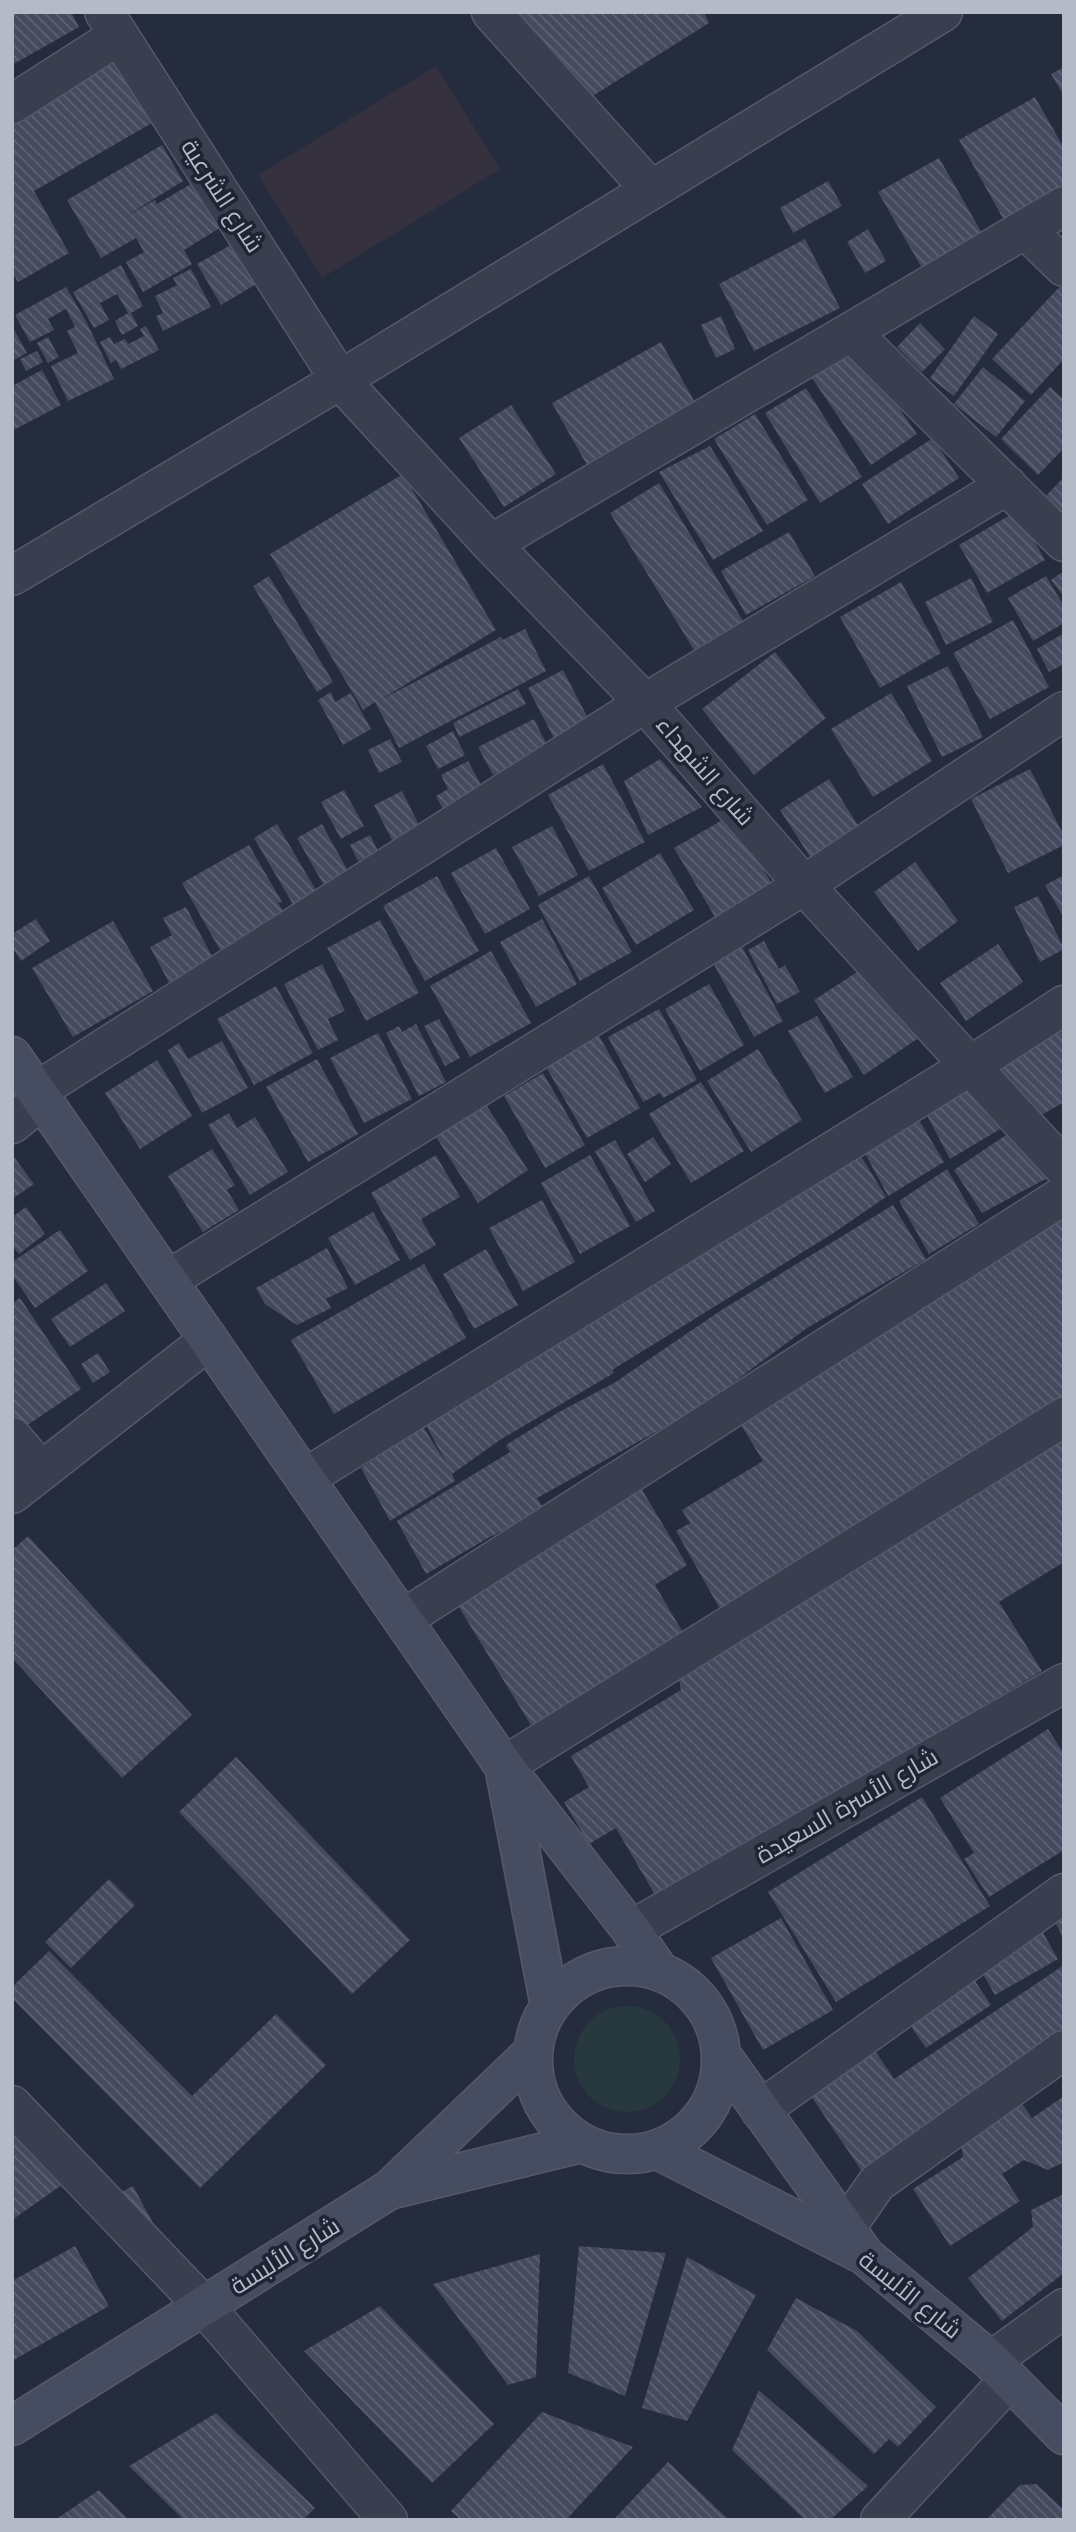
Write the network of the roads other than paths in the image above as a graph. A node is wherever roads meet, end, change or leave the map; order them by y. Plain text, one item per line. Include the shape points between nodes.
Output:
1 (491, 12) edge
2 (943, 12) edge
3 (111, 24) edge
4 (12, 104) edge
5 (651, 190) junction
6 (1064, 206) edge
7 (1025, 229) junction
8 (1064, 267) edge
9 (851, 332) junction
10 (340, 380) junction
11 (1007, 485) junction
12 (1064, 542) edge
13 (491, 544) junction
14 (12, 576) edge
15 (645, 703) junction
16 (1064, 711) edge
17 (804, 885) junction
18 (1064, 1005) edge
19 (12, 1056) edge
20 (970, 1066) junction
21 (40, 1095) junction
22 (12, 1124) edge
23 (1064, 1168) edge
24 (1064, 1195) edge
25 (168, 1280) junction
26 (209, 1340) junction
27 (1064, 1417) edge
28 (12, 1437) edge
29 (304, 1478) junction
30 (27, 1482) edge
31 (402, 1619) junction
32 (1064, 1683) edge
33 (504, 1766) junction
34 (1064, 1893) edge
35 (631, 1930) junction
36 (660, 1972) junction
37 (550, 2006) junction
38 (1064, 2050) edge
39 (533, 2052) junction
40 (722, 2056) junction
41 (12, 2105) edge
42 (760, 2110) junction
43 (581, 2143) junction
44 (658, 2150) junction
45 (389, 2190) junction
46 (854, 2242) junction
47 (204, 2306) junction
48 (1064, 2308) edge
49 (1000, 2370) junction
50 (12, 2426) edge
51 (1064, 2435) edge
52 (388, 2520) edge
53 (880, 2520) edge

1 - 5 street
2 - 5 street
3 - 4 street
3 - 10 street, شارع الشرعية
5 - 10 street
6 - 7 street
7 - 8 street
7 - 9 street
9 - 11 street
9 - 13 street
10 - 13 street, شارع الشهداء
10 - 14 street
11 - 12 street
11 - 15 street
13 - 15 street, شارع الشهداء
15 - 17 street, شارع الشهداء
15 - 21 street
16 - 17 street
17 - 20 street, شارع الشهداء
17 - 25 street
18 - 20 street
19 - 21 main road
20 - 23 street, شارع الشهداء
20 - 29 street
21 - 22 street
21 - 25 main road
24 - 31 street
25 - 26 main road
26 - 29 main road
26 - 30 street
27 - 33 street
28 - 30 street
29 - 31 main road
31 - 33 main road
32 - 35 street, شارع الأسرة السعيدة
33 - 35 main road
33 - 37 main road
34 - 42 street
35 - 36 main road
36 - 37 main road via 636,1966 611,1967 566,1988
36 - 40 main road via 697,1996 710,2014
37 - 39 main road via 538,2028
38 - 46 street via 877,2183
39 - 43 main road via 534,2079 544,2105 560,2127
39 - 45 main road
40 - 42 main road
40 - 44 main road via 712,2103 680,2139
41 - 47 street
42 - 46 main road
43 - 44 main road via 632,2155
43 - 45 main road, شارع الألبسة
44 - 46 main road, شارع الألبسة
45 - 47 main road, شارع الألبسة
46 - 49 main road, شارع الألبسة
47 - 50 main road, شارع الألبسة
47 - 52 street
48 - 49 street
49 - 51 main road, شارع الألبسة
49 - 53 street

